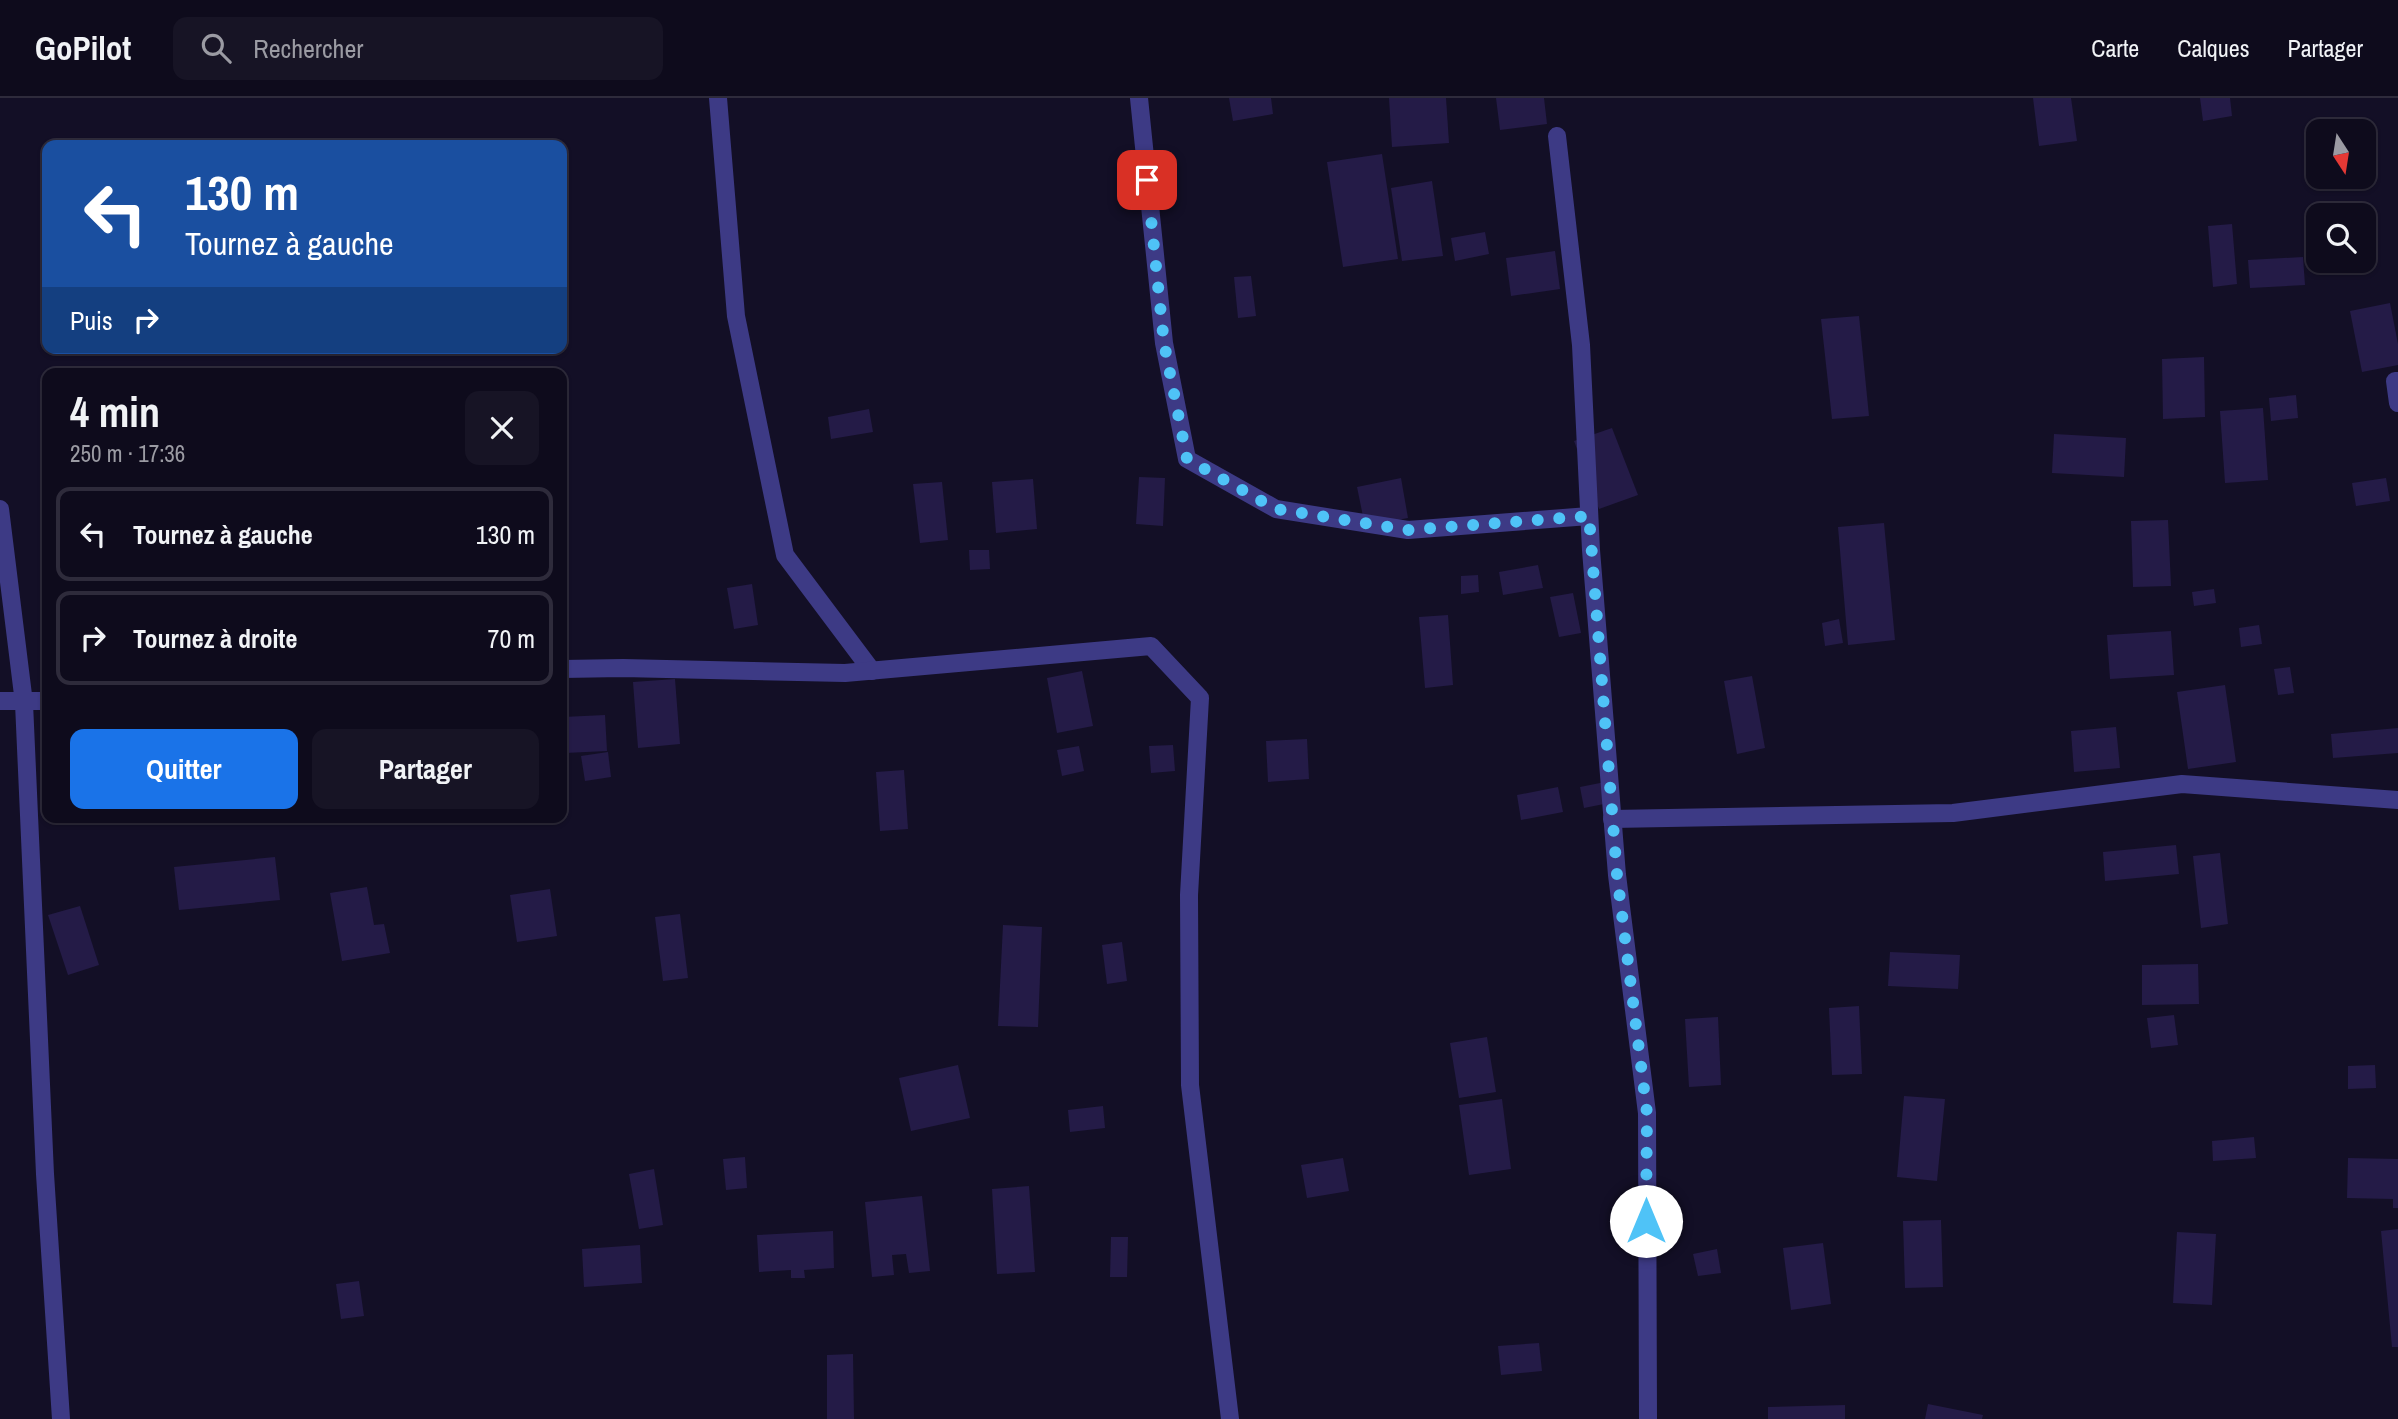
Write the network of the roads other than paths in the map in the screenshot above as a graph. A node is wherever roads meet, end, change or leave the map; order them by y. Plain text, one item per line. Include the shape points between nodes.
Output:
1 (718, 98) edge
2 (1139, 98) edge
3 (1557, 136) dead end
4 (2398, 381) edge
5 (2398, 403) edge
6 (0, 509) edge
7 (1589, 516) junction
8 (567, 670) edge
9 (872, 671) junction
10 (0, 701) edge
11 (42, 701) edge
12 (24, 703) junction
13 (2398, 800) edge
14 (1612, 819) junction
15 (61, 1419) edge
16 (1230, 1419) edge
17 (1648, 1419) edge

1 - 9 street via 736,316 785,555
2 - 7 street via 1164,343 1187,459 1276,509 1408,530
3 - 7 street via 1581,345
4 - 5 street
6 - 12 street
7 - 14 street
8 - 9 street
9 - 16 street via 1151,646 1200,698 1189,895 1190,1085
10 - 12 street
11 - 12 street
12 - 15 street
13 - 14 street via 2182,783 1953,813
14 - 17 street via 1647,1113

